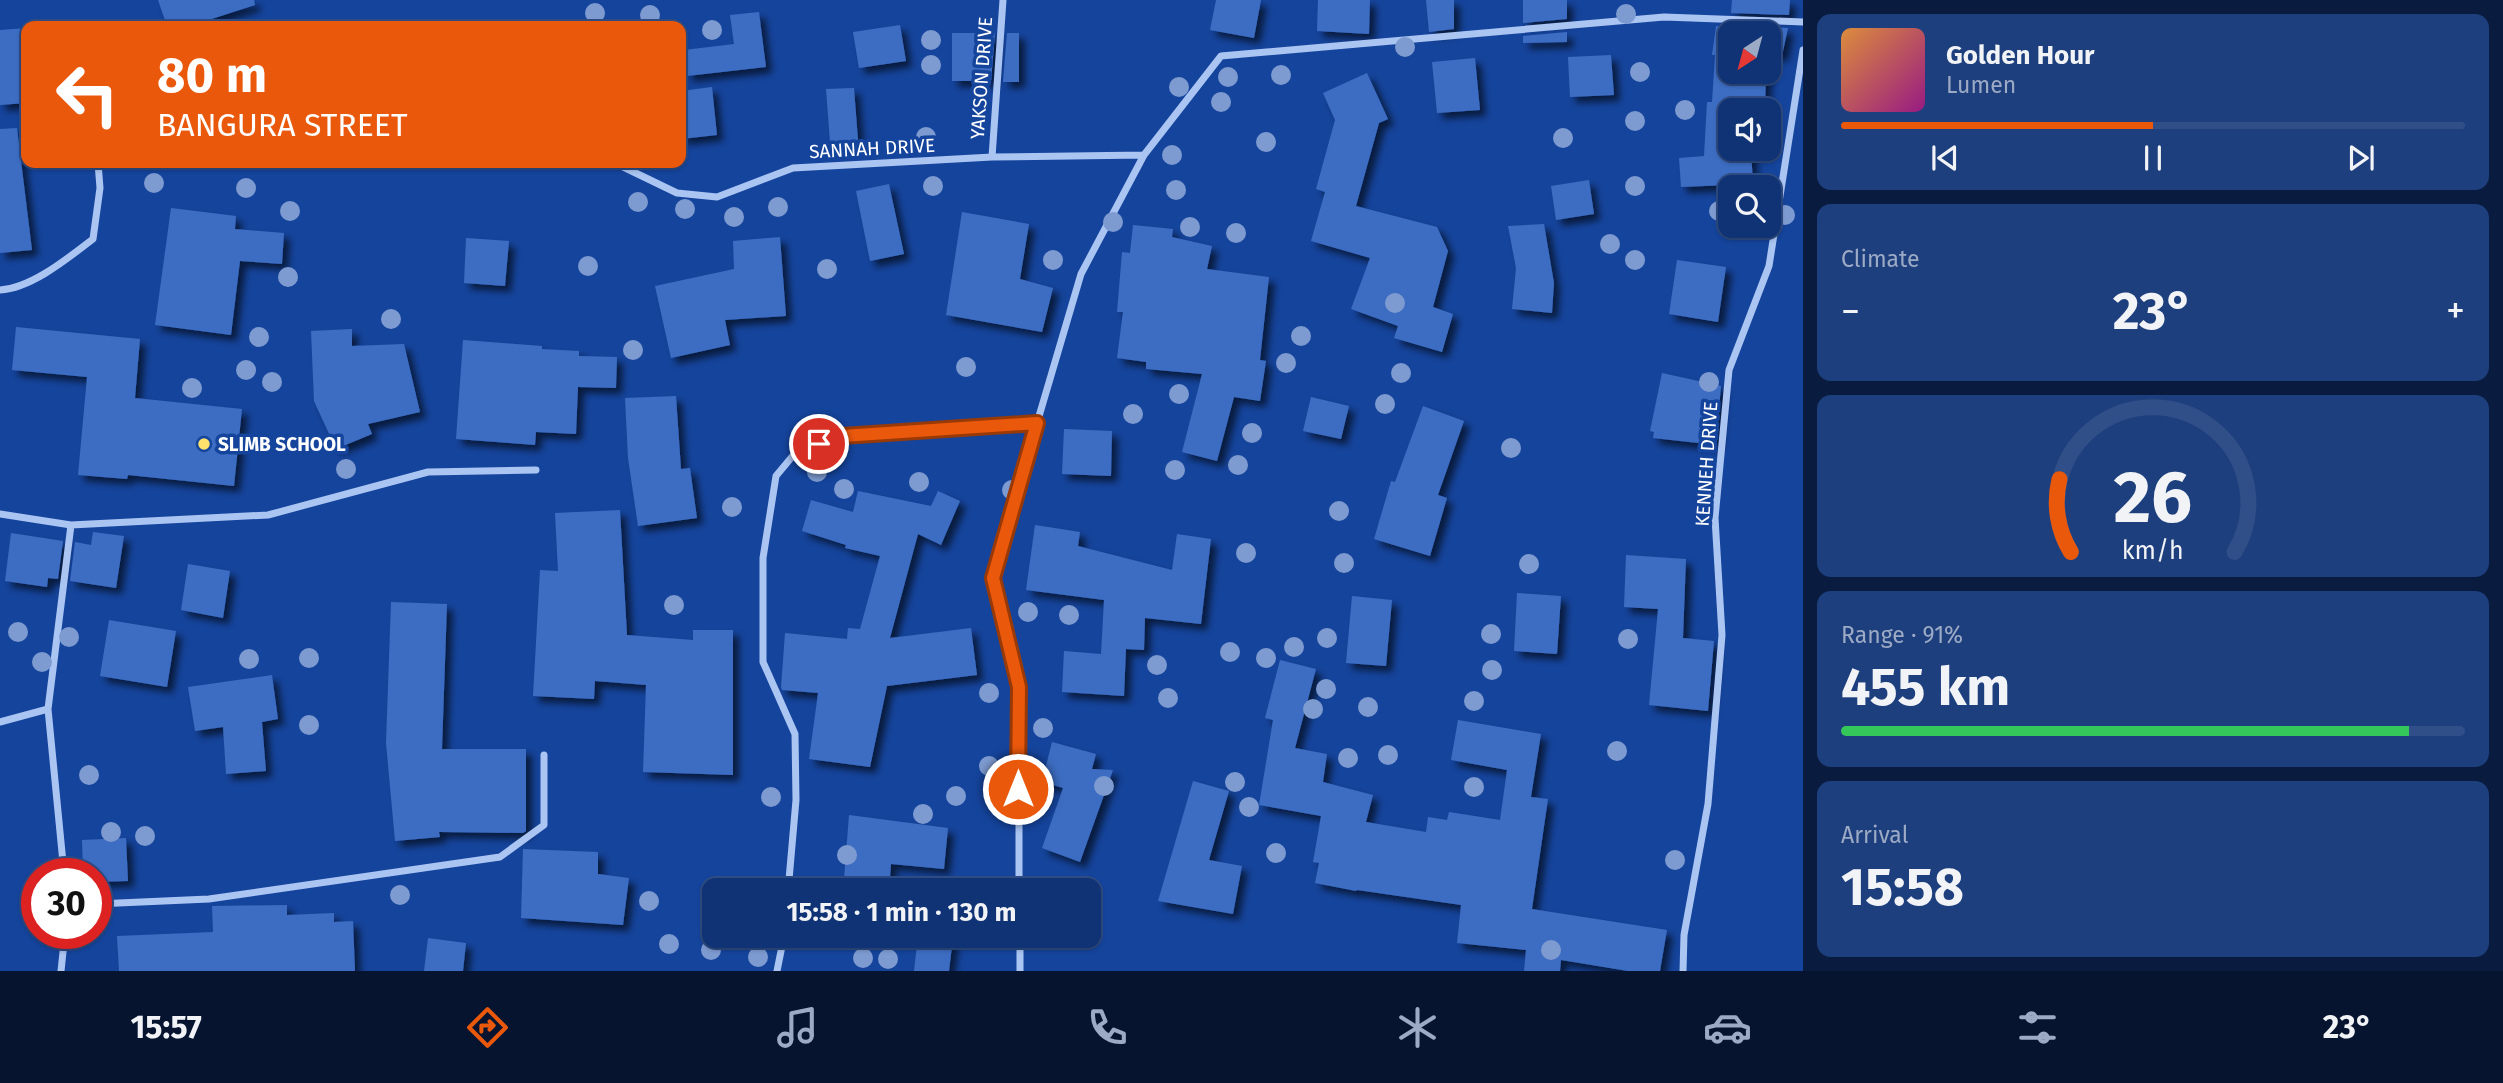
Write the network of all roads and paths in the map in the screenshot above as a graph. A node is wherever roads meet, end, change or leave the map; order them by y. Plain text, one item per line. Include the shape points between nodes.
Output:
1 (1003, 0) edge
2 (1803, 22) edge
3 (1803, 50) edge
4 (1144, 155) junction
5 (992, 157) junction
6 (98, 168) edge
7 (625, 168) edge
8 (0, 290) edge
9 (1037, 423) junction
10 (536, 470) dead end
11 (0, 514) edge
12 (71, 525) junction
13 (48, 709) junction
14 (0, 722) edge
15 (544, 755) dead end
16 (63, 858) edge
17 (789, 878) edge
18 (1019, 878) edge
19 (112, 903) edge
20 (782, 948) edge
21 (1020, 948) edge
22 (63, 949) edge
23 (61, 971) edge
24 (778, 971) edge
25 (1020, 971) edge
26 (1683, 971) edge

1 - 5 street, YAKSON DRIVE
2 - 4 street via 1664,17 1221,56
3 - 26 street, KENNEH DRIVE via 1769,266 1729,370 1714,518 1722,635 1708,804 1684,935
4 - 5 street, SANNAH DRIVE
4 - 9 street via 1081,274
5 - 7 street, SANNAH DRIVE via 793,168 717,197 677,193
6 - 8 street via 93,239 63,263 12,289
9 - 17 street via 842,436 796,452 776,476 763,558 763,662 795,734 796,800
9 - 18 street via 993,578 1019,687
10 - 12 street via 428,472 268,515
11 - 12 street
12 - 13 street
13 - 14 street
13 - 16 street
15 - 19 street via 544,825 500,857 209,899
20 - 24 street
21 - 25 street
22 - 23 street

